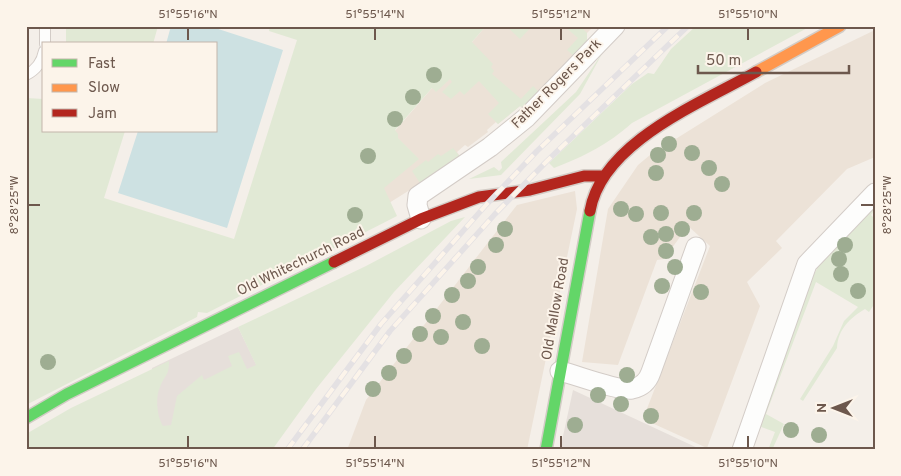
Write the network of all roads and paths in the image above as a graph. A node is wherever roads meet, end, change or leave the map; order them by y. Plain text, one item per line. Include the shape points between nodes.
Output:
1 (45, 26) edge
2 (615, 26) edge
3 (840, 26) edge
4 (45, 42) edge
5 (42, 60) edge
6 (26, 75) edge
7 (604, 176) junction
8 (875, 193) edge
9 (421, 219) junction
10 (696, 247) dead end
11 (560, 371) junction
12 (26, 418) edge
13 (546, 450) edge
14 (742, 450) edge

1 - 4 lane
2 - 9 street, Father Rogers Park via 527,117 490,147 418,196
3 - 7 street, Old Mallow Road via 646,134 625,151
5 - 6 lane via 35,70
7 - 9 street, Old Whitechurch Road via 584,176 530,190 479,197
7 - 11 street, Old Mallow Road via 592,199
8 - 14 street via 807,264
9 - 12 street, Old Whitechurch Road via 67,394
10 - 11 street via 645,382 636,388 625,388
11 - 13 street, Old Mallow Road

